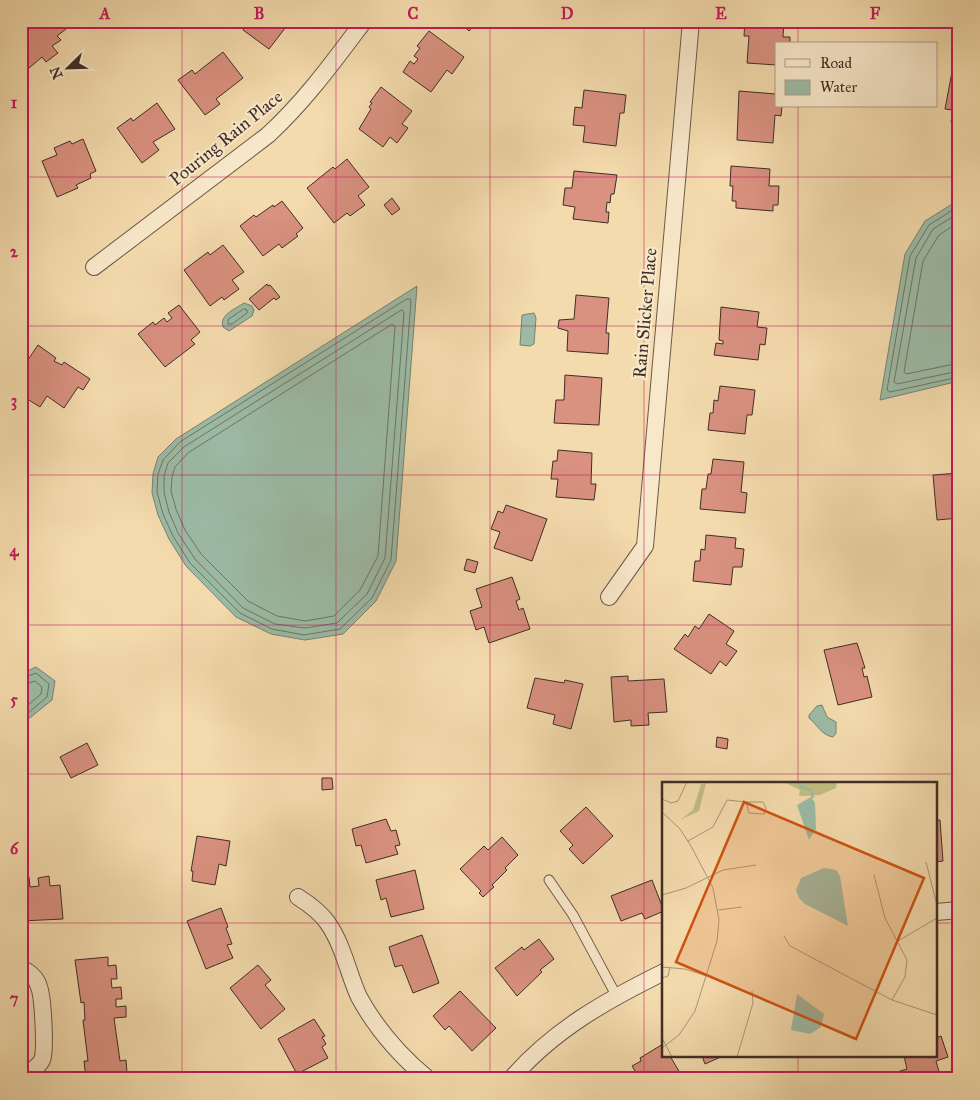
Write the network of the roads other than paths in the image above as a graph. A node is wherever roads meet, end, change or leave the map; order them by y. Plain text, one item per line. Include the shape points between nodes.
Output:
1 (364, 21) edge
2 (691, 21) edge
3 (94, 267) dead end
4 (609, 597) dead end
5 (549, 880) dead end
6 (298, 897) dead end
7 (959, 910) edge
8 (938, 912) edge
9 (21, 968) edge
10 (662, 973) edge
11 (616, 995) junction
12 (21, 1077) edge
13 (428, 1079) edge
14 (510, 1079) edge

1 - 3 street, Pouring Rain Place via 318,83 268,135
2 - 4 street, Rain Slicker Place via 645,546
5 - 11 lane via 573,915
6 - 13 street via 327,922 338,940 360,997 379,1029 402,1057
7 - 8 street
9 - 12 street via 32,974 39,986 45,1048 42,1060 34,1070
10 - 11 street
11 - 14 street via 554,1038

